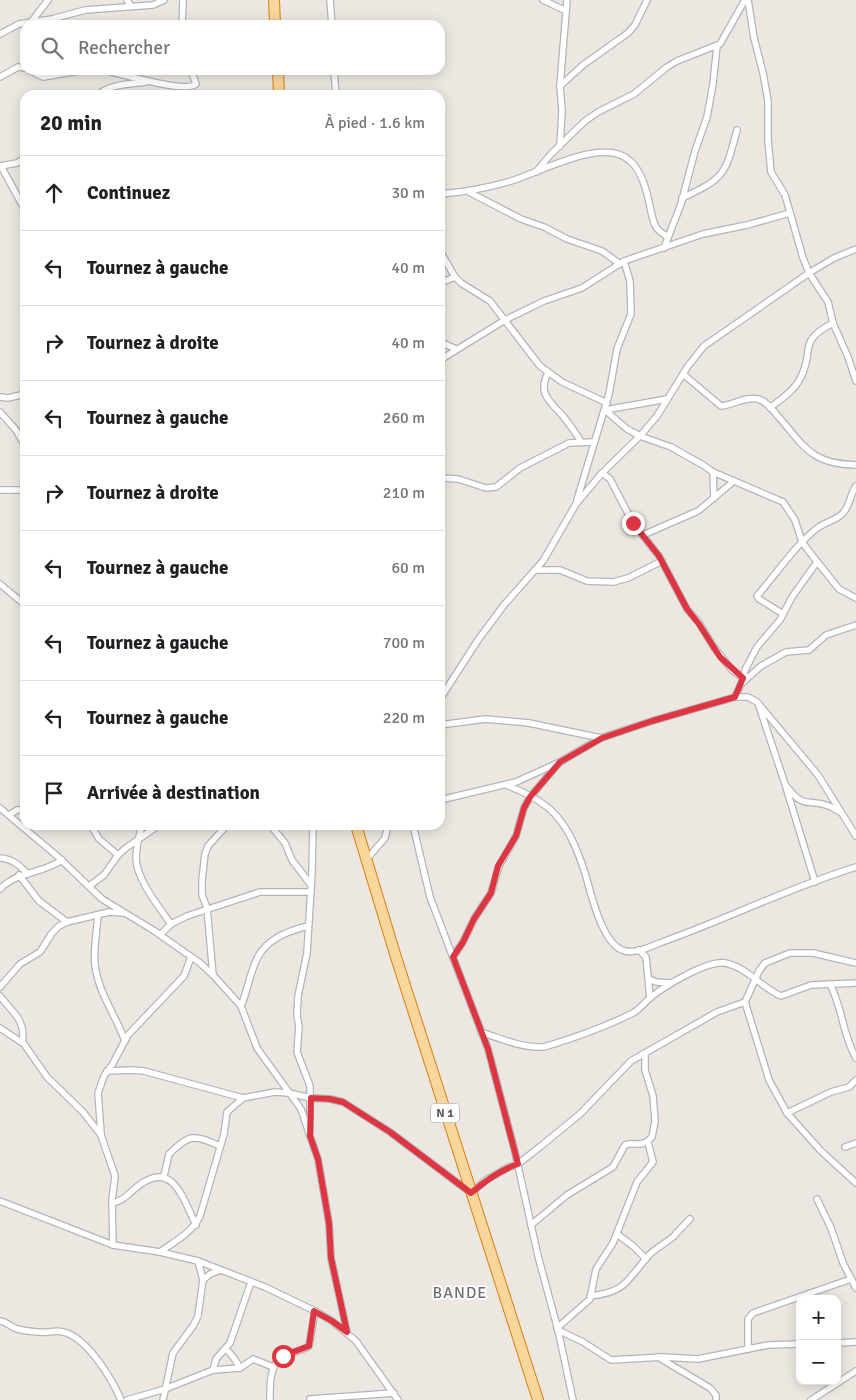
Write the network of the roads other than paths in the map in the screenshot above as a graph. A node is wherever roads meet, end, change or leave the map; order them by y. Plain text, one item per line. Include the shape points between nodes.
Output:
1 (48, 0) edge
2 (127, 0) edge
3 (164, 0) edge
4 (183, 0) edge
5 (274, 0) edge
6 (330, 0) edge
7 (543, 0) edge
8 (567, 0) edge
9 (647, 0) edge
10 (745, 1) edge
11 (131, 6) junction
12 (566, 11) junction
13 (33, 20) edge
14 (42, 20) edge
15 (182, 20) edge
16 (276, 20) edge
17 (332, 20) edge
18 (20, 24) edge
19 (0, 34) edge
20 (717, 46) junction
21 (20, 67) edge
22 (39, 75) edge
23 (55, 75) edge
24 (123, 75) edge
25 (193, 75) edge
26 (278, 75) edge
27 (334, 75) edge
28 (0, 76) edge
29 (148, 81) junction
30 (560, 86) junction
31 (105, 90) edge
32 (279, 90) edge
33 (336, 90) edge
34 (736, 130) dead end
35 (560, 146) junction
36 (20, 161) edge
37 (0, 166) edge
38 (535, 173) junction
39 (469, 192) junction
40 (445, 195) edge
41 (682, 198) junction
42 (20, 201) edge
43 (790, 213) junction
44 (668, 237) junction
45 (664, 248) junction
46 (856, 250) edge
47 (445, 260) edge
48 (622, 262) junction
49 (809, 273) junction
50 (455, 277) junction
51 (445, 281) edge
52 (505, 320) junction
53 (833, 323) junction
54 (445, 344) edge
55 (456, 349) junction
56 (445, 357) edge
57 (548, 373) junction
58 (683, 374) junction
59 (856, 382) edge
60 (20, 396) edge
61 (0, 397) edge
62 (667, 399) junction
63 (607, 403) junction
64 (770, 408) junction
65 (605, 410) junction
66 (0, 412) edge
67 (640, 436) junction
68 (20, 437) edge
69 (581, 442) junction
70 (594, 442) junction
71 (856, 465) edge
72 (713, 472) junction
73 (602, 473) junction
74 (445, 478) edge
75 (734, 481) junction
76 (856, 486) edge
77 (0, 490) edge
78 (20, 490) edge
79 (714, 498) junction
80 (576, 504) junction
81 (643, 534) junction
82 (802, 542) junction
83 (662, 561) junction
84 (817, 562) junction
85 (535, 570) junction
86 (0, 584) edge
87 (856, 598) edge
88 (20, 601) edge
89 (783, 614) junction
90 (856, 625) edge
91 (743, 680) junction
92 (445, 691) edge
93 (735, 697) junction
94 (757, 702) junction
95 (445, 723) edge
96 (602, 738) junction
97 (560, 762) junction
98 (785, 784) junction
99 (506, 785) junction
100 (530, 797) junction
101 (445, 799) edge
102 (0, 808) edge
103 (20, 810) edge
104 (841, 813) junction
105 (9, 815) junction
106 (20, 824) edge
107 (27, 830) edge
108 (94, 830) edge
109 (140, 830) edge
110 (151, 830) edge
111 (222, 830) edge
112 (274, 830) edge
113 (313, 830) edge
114 (357, 830) edge
115 (387, 830) edge
116 (415, 830) edge
117 (856, 836) edge
118 (138, 838) junction
119 (118, 855) junction
120 (0, 858) edge
121 (62, 860) junction
122 (366, 860) junction
123 (856, 868) edge
124 (28, 874) junction
125 (19, 875) junction
126 (814, 882) junction
127 (311, 885) junction
128 (89, 886) junction
129 (0, 889) edge
130 (311, 892) junction
131 (207, 908) junction
132 (126, 913) junction
133 (98, 914) junction
134 (67, 922) junction
135 (171, 924) junction
136 (308, 926) junction
137 (160, 935) junction
138 (639, 950) junction
139 (191, 957) junction
140 (453, 957) junction
141 (210, 958) junction
142 (200, 963) junction
143 (856, 963) edge
144 (213, 974) junction
145 (649, 979) junction
146 (755, 979) junction
147 (671, 983) junction
148 (856, 983) edge
149 (830, 984) junction
150 (0, 987) edge
151 (0, 996) edge
152 (650, 998) junction
153 (745, 1002) junction
154 (241, 1006) junction
155 (0, 1028) edge
156 (481, 1032) junction
157 (125, 1041) junction
158 (22, 1042) junction
159 (644, 1054) junction
160 (856, 1058) edge
161 (107, 1071) junction
162 (856, 1080) edge
163 (289, 1093) junction
164 (243, 1098) junction
165 (311, 1098) junction
166 (787, 1113) junction
167 (101, 1135) junction
168 (310, 1136) junction
169 (648, 1142) junction
170 (856, 1143) edge
171 (220, 1146) junction
172 (845, 1146) dead end
173 (518, 1164) junction
174 (164, 1176) junction
175 (856, 1183) edge
176 (471, 1193) junction
177 (817, 1199) dead end
178 (0, 1201) edge
179 (112, 1203) junction
180 (690, 1218) dead end
181 (196, 1224) junction
182 (531, 1225) junction
183 (617, 1234) junction
184 (113, 1245) junction
185 (160, 1252) junction
186 (646, 1260) junction
187 (198, 1261) junction
188 (221, 1270) junction
189 (851, 1279) junction
190 (203, 1280) junction
191 (251, 1282) junction
192 (856, 1288) edge
193 (590, 1296) junction
194 (314, 1311) junction
195 (0, 1321) edge
196 (558, 1329) junction
197 (347, 1332) junction
198 (856, 1342) edge
199 (841, 1343) edge
200 (796, 1344) edge
201 (226, 1349) junction
202 (748, 1349) junction
203 (658, 1357) junction
204 (273, 1367) junction
205 (240, 1368) junction
206 (213, 1370) junction
207 (856, 1371) edge
208 (165, 1389) junction
209 (394, 1393) junction
210 (310, 1399) edge
211 (121, 1400) edge
212 (127, 1400) edge
213 (164, 1400) edge
214 (270, 1400) edge
215 (398, 1400) edge
216 (538, 1400) edge
217 (573, 1400) edge
218 (716, 1400) edge
219 (811, 1400) edge

1 - 13 street
2 - 11 street
3 - 11 street via 153,5
4 - 15 street
5 - 16 highway
6 - 17 street
7 - 12 street
8 - 12 street
9 - 30 street via 628,33
10 - 20 street
10 - 43 street via 768,101 770,164 774,178 785,194
11 - 14 street via 85,10
12 - 30 street
18 - 19 street
20 - 35 street via 696,52 667,67 634,94 585,121
20 - 41 street via 707,118
21 - 28 street
22 - 23 street
24 - 29 street
25 - 29 street via 196,84 193,87
26 - 32 highway
27 - 33 street
29 - 31 street
30 - 35 street
34 - 41 street via 729,159 719,178
35 - 38 street
36 - 37 street
37 - 42 street
38 - 39 street
38 - 44 street via 597,151 622,155 634,164 656,227
39 - 40 street
39 - 48 street via 521,219
41 - 44 street
43 - 45 street via 703,234
43 - 49 street
44 - 45 street
45 - 48 street
46 - 49 street
47 - 50 street
48 - 52 street via 582,288 544,301
48 - 63 street via 630,281 631,314 617,349
49 - 53 street via 828,302
49 - 58 street via 704,346
50 - 51 street
50 - 52 street via 486,297
52 - 55 street
52 - 57 street
53 - 59 street
53 - 64 street via 812,337 801,377 789,393
54 - 55 street
55 - 56 street
57 - 63 street
57 - 69 street via 543,381 545,396
58 - 62 street
58 - 64 street via 721,406 755,398 763,400
60 - 61 street
62 - 65 street
62 - 67 street
63 - 65 street
64 - 71 street via 803,447 814,455 836,464
65 - 67 street
65 - 70 street
66 - 68 street
67 - 72 street via 671,447
67 - 73 street
69 - 70 street
69 - 74 street via 569,443 520,468 496,487 486,488
70 - 80 street
72 - 75 street
72 - 79 street
73 - 80 street
73 - 81 street via 610,479 633,523
75 - 79 street
75 - 82 street via 783,502 795,520
76 - 82 street via 842,514
77 - 78 street
79 - 81 street via 698,511
80 - 85 street
81 - 83 street
82 - 84 street
82 - 89 street via 757,596
83 - 85 street via 613,582 587,581 560,570
83 - 91 street via 687,609 726,663
84 - 87 street via 839,589
84 - 89 street
85 - 92 street via 478,640
86 - 88 street
89 - 91 street via 757,647
90 - 91 street via 826,635 808,650 786,652
91 - 93 street
93 - 94 street via 748,697
93 - 96 street
94 - 98 street
94 - 104 street via 818,775
95 - 96 street via 486,719 520,722
96 - 97 street
97 - 99 street
97 - 100 street
98 - 104 street via 803,802 829,806
98 - 126 street
99 - 100 street
99 - 101 street
100 - 138 street via 551,810 571,837 598,918 608,935 619,949 627,952
100 - 140 street via 516,836 498,866 491,893
102 - 105 street
103 - 105 street
104 - 117 street
105 - 106 street
107 - 121 street
108 - 119 street via 99,839
109 - 118 street
110 - 118 street
111 - 131 street via 212,840 206,854 202,894
112 - 127 street
113 - 127 street
114 - 122 highway, N 1
115 - 122 street via 385,838
116 - 140 street via 430,897
118 - 119 street
118 - 135 street via 136,860 139,874
119 - 128 street via 104,875
120 - 124 street via 19,864
121 - 124 street
121 - 128 street
122 - 176 highway, N 1
123 - 126 street
124 - 125 street
125 - 129 street
125 - 134 street via 48,909
126 - 138 street
127 - 130 street
128 - 132 street via 102,899
130 - 131 street via 260,892
130 - 136 street
131 - 135 street
131 - 141 street
132 - 133 street
132 - 137 street
133 - 134 street
133 - 157 street via 95,966
134 - 150 street via 52,933 40,952 20,964
135 - 137 street
136 - 154 street via 286,933 259,954
136 - 165 street via 307,953 298,996 297,1052 310,1086
137 - 139 street
138 - 145 street via 646,957
139 - 142 street
139 - 157 street via 184,976
140 - 156 street
141 - 142 street
141 - 144 street
142 - 144 street
143 - 146 street via 813,953 790,953 765,963
144 - 154 street
145 - 147 street
145 - 152 street
146 - 147 street via 731,965 720,963
146 - 149 street via 781,996 811,985
146 - 153 street
147 - 152 street
148 - 149 street
149 - 160 street via 837,997 848,1044
151 - 158 street via 21,1022
152 - 156 street via 630,1014 544,1047 518,1045
153 - 159 street via 717,1012
153 - 166 street via 768,1080
154 - 163 street via 257,1048
155 - 158 street
156 - 173 street
157 - 161 street
158 - 167 street via 46,1077 83,1112
159 - 169 street via 655,1121
159 - 173 street via 631,1061 580,1114
161 - 164 street via 144,1071
161 - 167 street via 98,1093
162 - 166 street via 850,1088 831,1092
163 - 164 street via 275,1092
163 - 165 street
163 - 168 street via 301,1109
164 - 171 street via 227,1112
165 - 168 street
165 - 176 street via 343,1102 390,1132
166 - 175 street
167 - 179 street via 114,1176
168 - 197 street via 318,1159 329,1223 331,1258
169 - 182 street via 625,1145 613,1167 567,1195
169 - 183 street via 653,1162 635,1187
170 - 172 street
171 - 174 street via 192,1137 169,1154
171 - 181 street
173 - 176 street via 486,1180
173 - 182 street
174 - 179 street via 151,1177 121,1201
174 - 181 street via 178,1190
176 - 216 highway, N 1
177 - 189 street
178 - 184 street
179 - 184 street
180 - 186 street
181 - 185 street
182 - 196 street
183 - 186 street
183 - 193 street via 596,1269
184 - 185 street
185 - 187 street
186 - 193 street via 617,1290
187 - 188 street
187 - 190 street
188 - 190 street
188 - 191 street
189 - 192 street
189 - 202 street via 753,1312 748,1320
190 - 208 street via 198,1316 173,1353
191 - 194 street
191 - 201 street
193 - 196 street
194 - 197 street
194 - 204 street via 309,1346 283,1356
195 - 211 street via 16,1328 71,1335 94,1356
196 - 203 street via 611,1360
196 - 217 street
197 - 209 street
198 - 199 street
200 - 202 street
201 - 205 street
201 - 206 street via 216,1359
202 - 203 street via 698,1360
203 - 218 street via 710,1388
204 - 205 street via 253,1359
204 - 214 street
205 - 206 street
206 - 208 street
207 - 219 street
208 - 212 street
208 - 213 street
209 - 210 street
209 - 215 street

